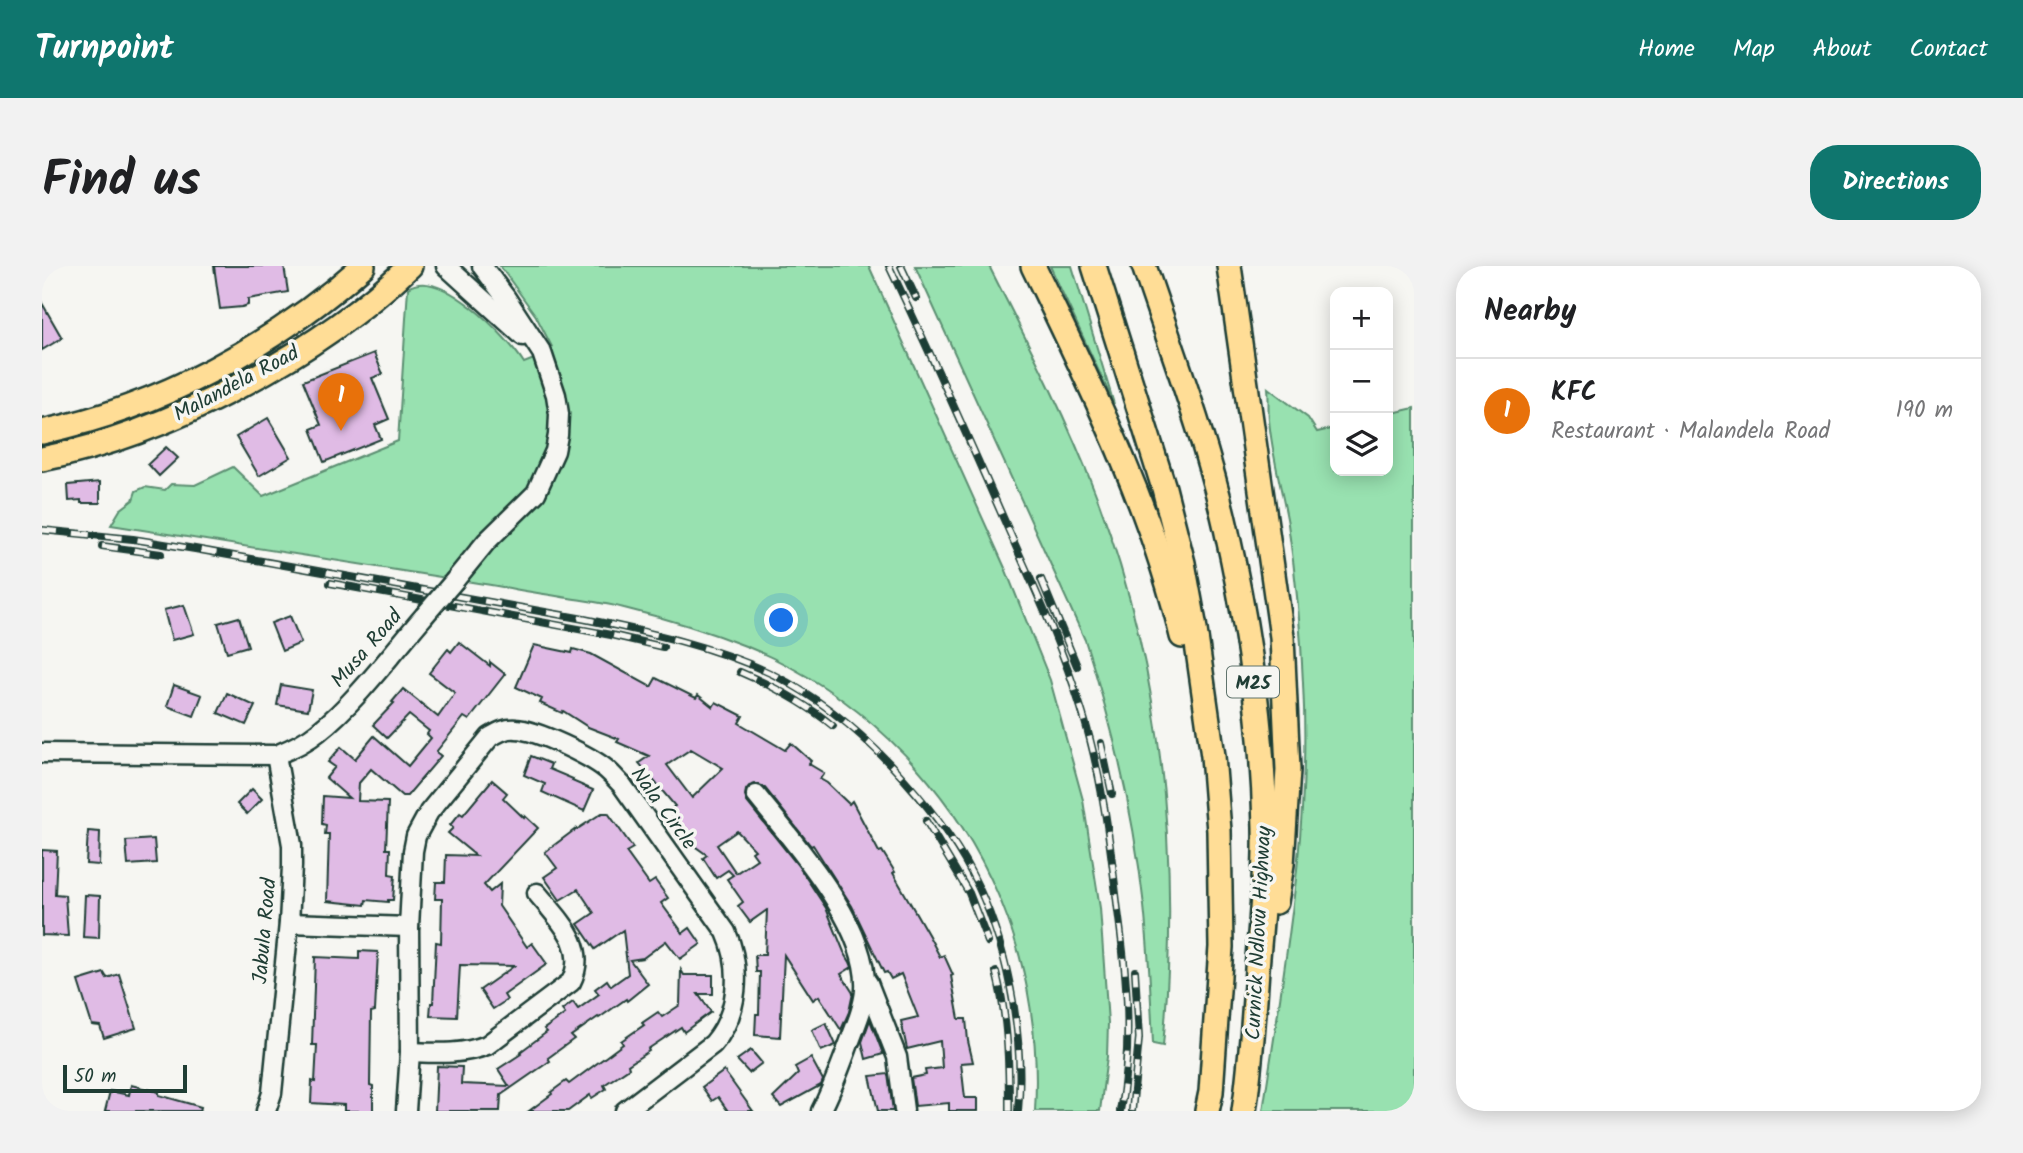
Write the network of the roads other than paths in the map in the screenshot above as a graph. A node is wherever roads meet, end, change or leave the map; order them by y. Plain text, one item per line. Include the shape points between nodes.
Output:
1 (363, 266) edge
2 (410, 266) edge
3 (446, 266) edge
4 (482, 266) edge
5 (1033, 266) edge
6 (1094, 266) edge
7 (1144, 266) edge
8 (1229, 266) edge
9 (542, 353) junction
10 (42, 432) edge
11 (42, 459) edge
12 (42, 753) edge
13 (276, 755) junction
14 (1215, 772) junction
15 (756, 795) dead end
16 (537, 893) dead end
17 (289, 923) junction
18 (409, 927) junction
19 (864, 974) junction
20 (410, 1052) junction
21 (1250, 1073) junction
22 (904, 1110) edge
23 (266, 1111) edge
24 (406, 1111) edge
25 (625, 1111) edge
26 (821, 1111) edge
27 (1207, 1111) edge
28 (1244, 1111) edge

1 - 10 main road, Malandela Road via 299,318 194,379 78,424
2 - 11 main road, Malandela Road via 331,330 239,385 134,434
3 - 9 street, Musa Road
4 - 9 street, Musa Road
5 - 14 main road via 1112,433 1148,523 1170,587
6 - 14 main road, Curnick Ndlovu Highway / M25 via 1164,488 1194,623
7 - 21 main road, Curnick Ndlovu Highway / M25 via 1213,477 1250,654 1265,826 1265,886
8 - 21 main road via 1282,637 1288,770 1282,864
9 - 13 street, Musa Road, bridge via 559,414 555,451 536,493 486,542 339,713 308,739
12 - 13 street, Musa Road
13 - 17 street, Jabula Road via 292,845
14 - 27 main road, Curnick Ndlovu Highway / M25 via 1221,947
15 - 19 street via 832,895 855,939
16 - 20 street via 577,950 571,982 486,1045 472,1051
17 - 18 street
17 - 23 street, Jabula Road via 272,1093
18 - 20 street, Nala Circle
18 - 25 street, Nala Circle via 416,836 429,812 490,737 501,730 527,730 608,770 726,932 735,965 731,1017 723,1032
19 - 22 street via 897,1057
19 - 26 street via 864,1002
20 - 24 street, Nala Circle
21 - 28 main road, Curnick Ndlovu Highway / M25

